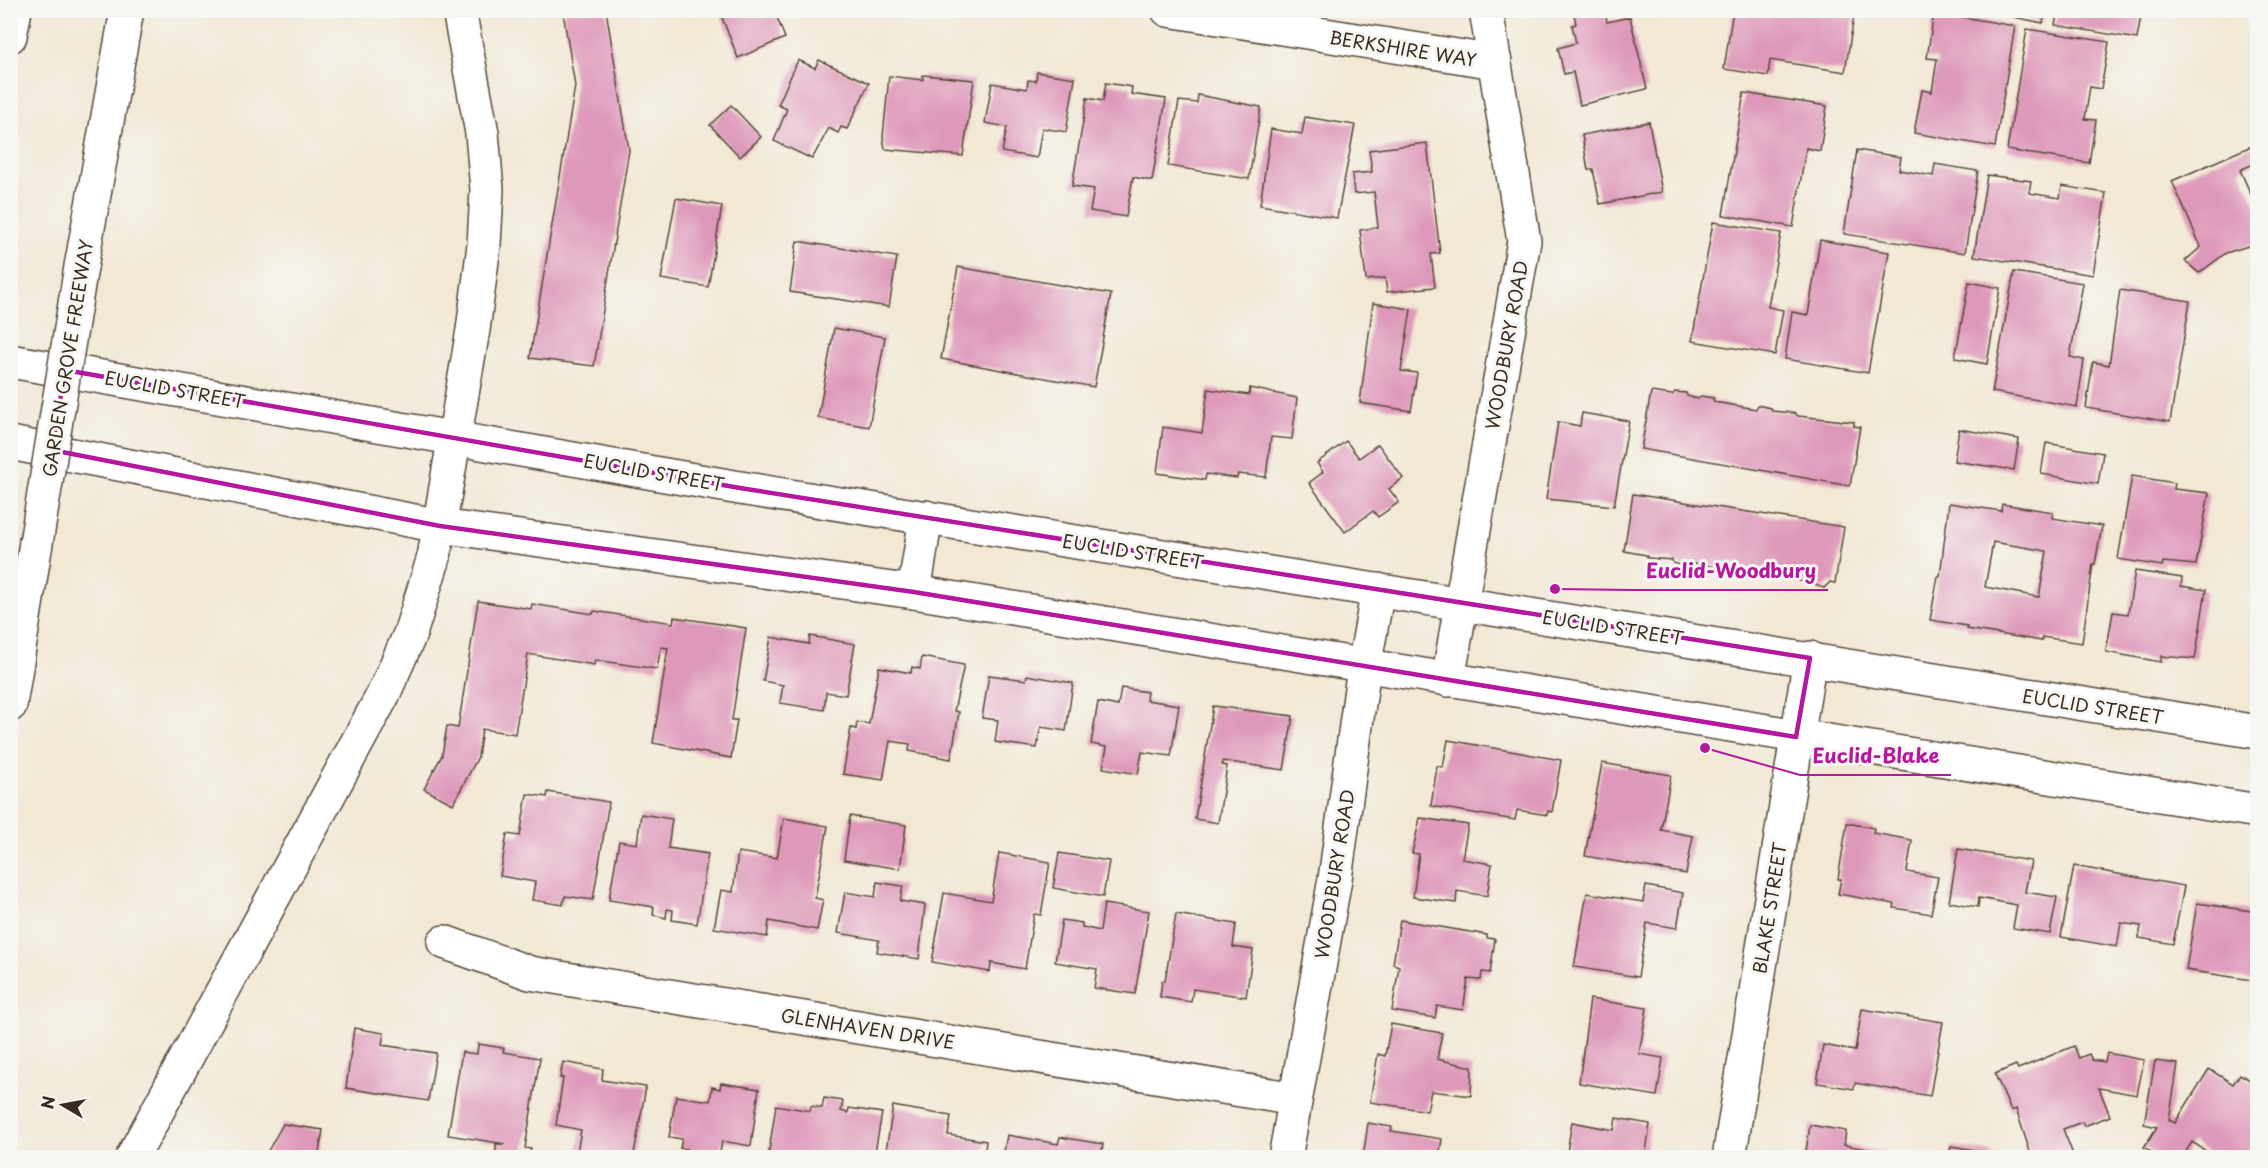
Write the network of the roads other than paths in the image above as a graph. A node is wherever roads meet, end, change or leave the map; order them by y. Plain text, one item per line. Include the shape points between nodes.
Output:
1 (15, 10) edge
2 (127, 10) edge
3 (459, 10) edge
4 (1168, 10) edge
5 (1486, 10) edge
6 (10, 36) edge
7 (1495, 62) junction
8 (10, 361) edge
9 (455, 438) junction
10 (10, 443) edge
11 (926, 517) junction
12 (440, 526) junction
13 (1378, 590) junction
14 (914, 592) junction
15 (1459, 603) junction
16 (1810, 658) junction
17 (1364, 667) junction
18 (1448, 680) junction
19 (10, 705) edge
20 (2258, 732) edge
21 (1796, 737) junction
22 (2258, 811) edge
23 (444, 942) dead end
24 (1295, 1099) junction
25 (132, 1158) edge
26 (1285, 1158) edge
27 (1729, 1158) edge

1 - 6 main road
2 - 19 main road, GARDEN GROVE FREEWAY, bridge
3 - 9 main road via 482,133 487,190 480,283
4 - 7 main road, BERKSHIRE WAY
5 - 7 main road, WOODBURY ROAD
7 - 15 main road, WOODBURY ROAD via 1524,241
8 - 9 main road, EUCLID STREET
9 - 11 main road, EUCLID STREET
9 - 12 main road
10 - 12 main road
11 - 13 main road, EUCLID STREET
11 - 14 main road
12 - 14 main road
12 - 25 main road via 419,608 383,695
13 - 15 main road, EUCLID STREET
13 - 17 main road, WOODBURY ROAD
14 - 17 main road
15 - 16 main road, EUCLID STREET
15 - 18 main road, WOODBURY ROAD
16 - 20 main road, EUCLID STREET
16 - 21 main road, BLAKE STREET
17 - 18 main road
17 - 24 main road, WOODBURY ROAD via 1335,879
18 - 21 main road
21 - 22 main road
21 - 27 main road, BLAKE STREET
23 - 24 main road, GLENHAVEN DRIVE via 530,973
24 - 26 main road, WOODBURY ROAD

